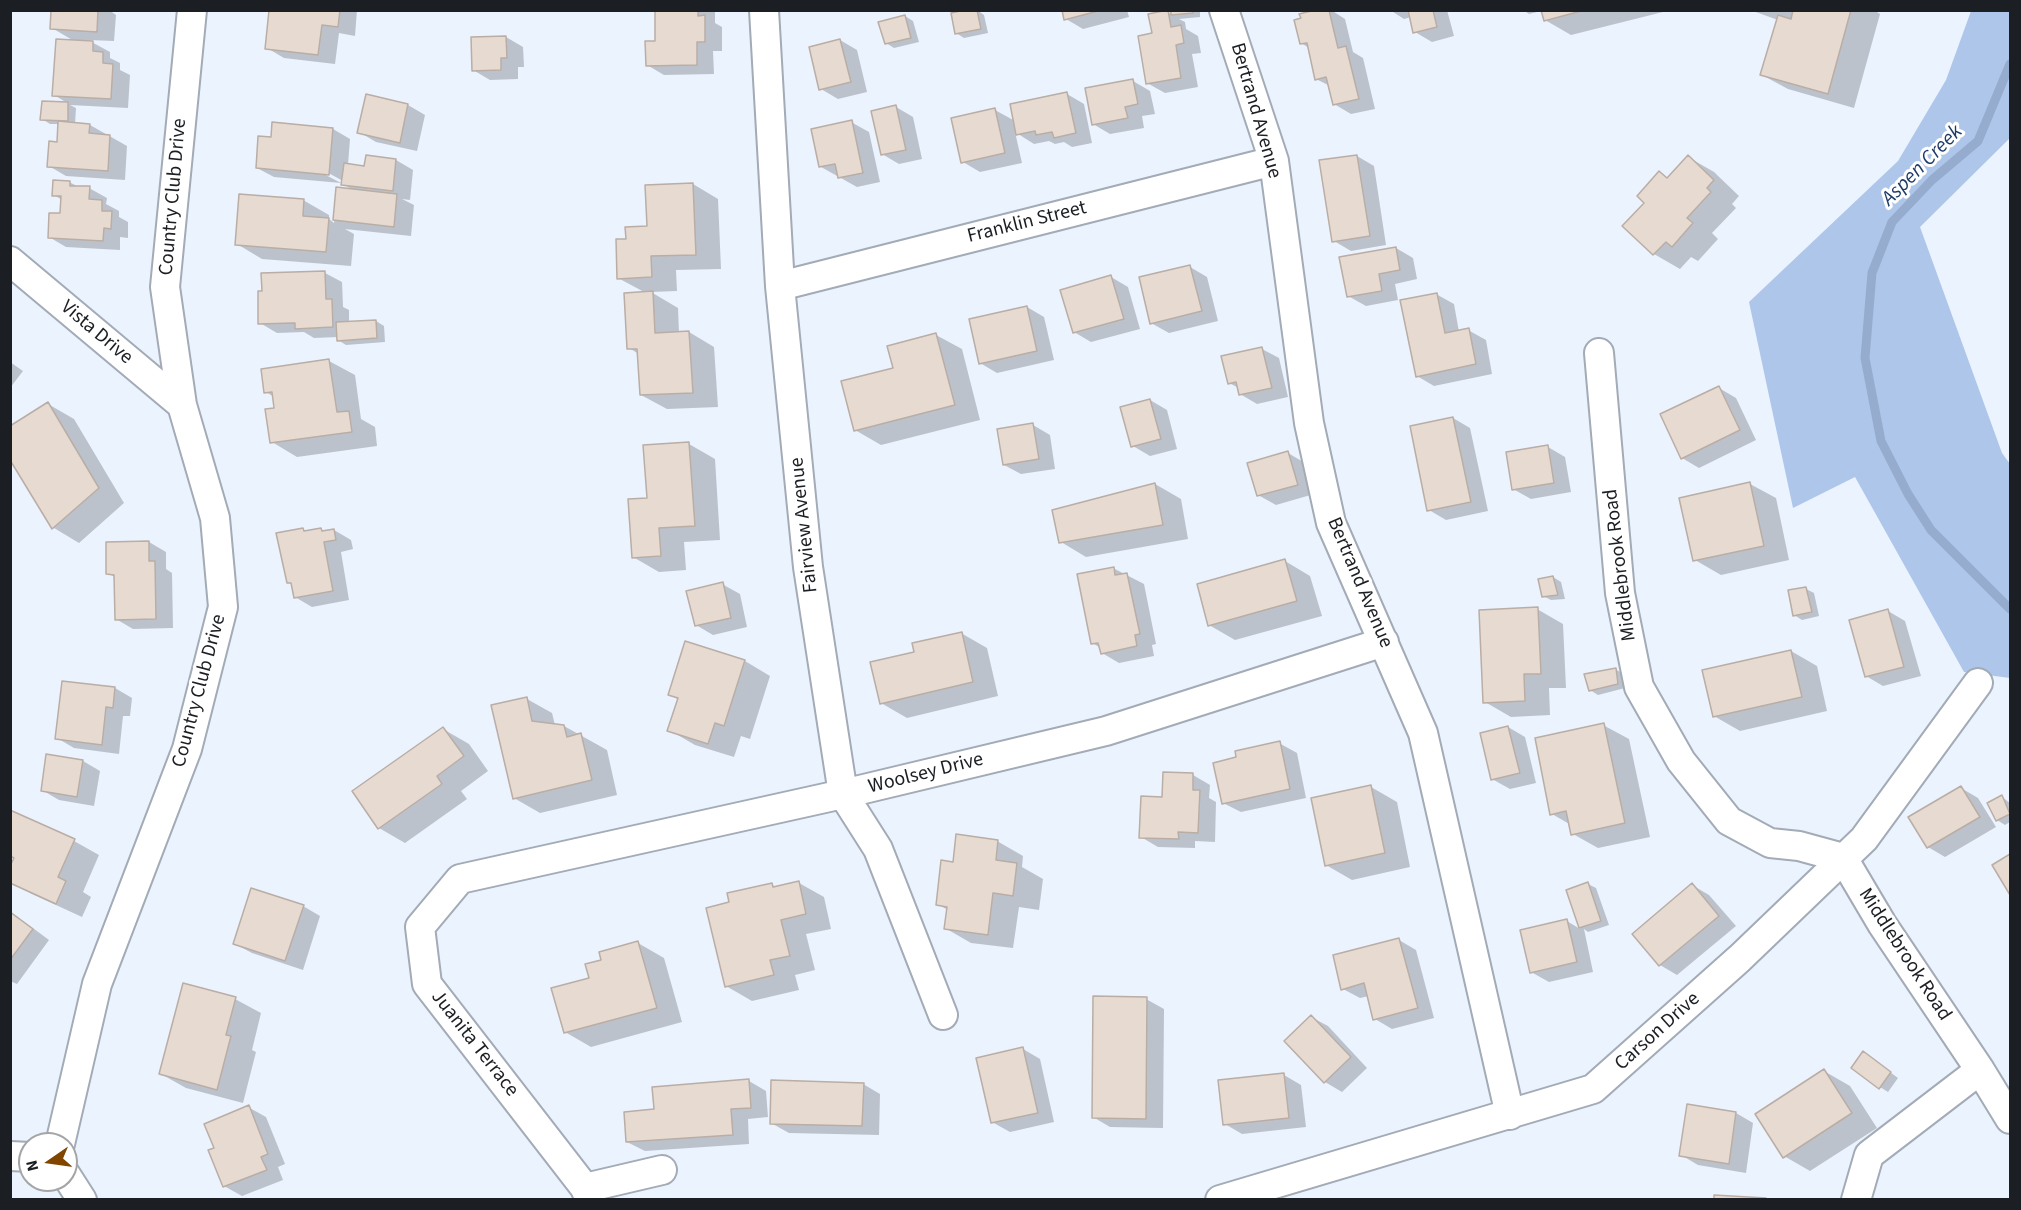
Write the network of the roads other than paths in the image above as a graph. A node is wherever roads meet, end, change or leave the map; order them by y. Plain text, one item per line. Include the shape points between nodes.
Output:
1 (192, 10) edge
2 (764, 10) edge
3 (1224, 10) edge
4 (1274, 161) junction
5 (10, 261) edge
6 (780, 286) junction
7 (1599, 352) dead end
8 (182, 405) junction
9 (1384, 642) junction
10 (1978, 683) dead end
11 (843, 794) junction
12 (1844, 858) junction
13 (460, 879) joint
14 (943, 1015) dead end
15 (1980, 1070) junction
16 (1510, 1115) junction
17 (2010, 1119) edge
18 (63, 1132) edge
19 (662, 1170) dead end
20 (588, 1194) edge
21 (1220, 1200) edge
22 (1856, 1200) edge

1 - 8 street, Country Club Drive via 165,287
2 - 6 street, Fairview Avenue
3 - 4 street, Bertrand Avenue
4 - 6 street, Franklin Street
4 - 9 street, Bertrand Avenue via 1309,423 1331,523
5 - 8 street, Vista Drive
6 - 11 street, Fairview Avenue via 808,567
7 - 12 street, Middlebrook Road via 1620,593 1639,687 1681,761 1729,821 1770,843
8 - 18 street, Country Club Drive via 215,518 224,607 187,749 97,984
9 - 11 street, Woolsey Drive via 1106,731
9 - 16 street, Bertrand Avenue via 1423,733
10 - 12 street, Carson Drive via 1864,839
11 - 13 street, Woolsey Drive
11 - 14 street, Fairview Avenue via 878,849
12 - 15 street, Middlebrook Road via 1882,924
12 - 16 street, Carson Drive via 1740,958 1593,1089
13 - 20 street, Juanita Terrace via 420,927 427,984
15 - 17 street, Middlebrook Road
15 - 22 street via 1869,1155
16 - 21 street, Carson Drive
19 - 20 street

